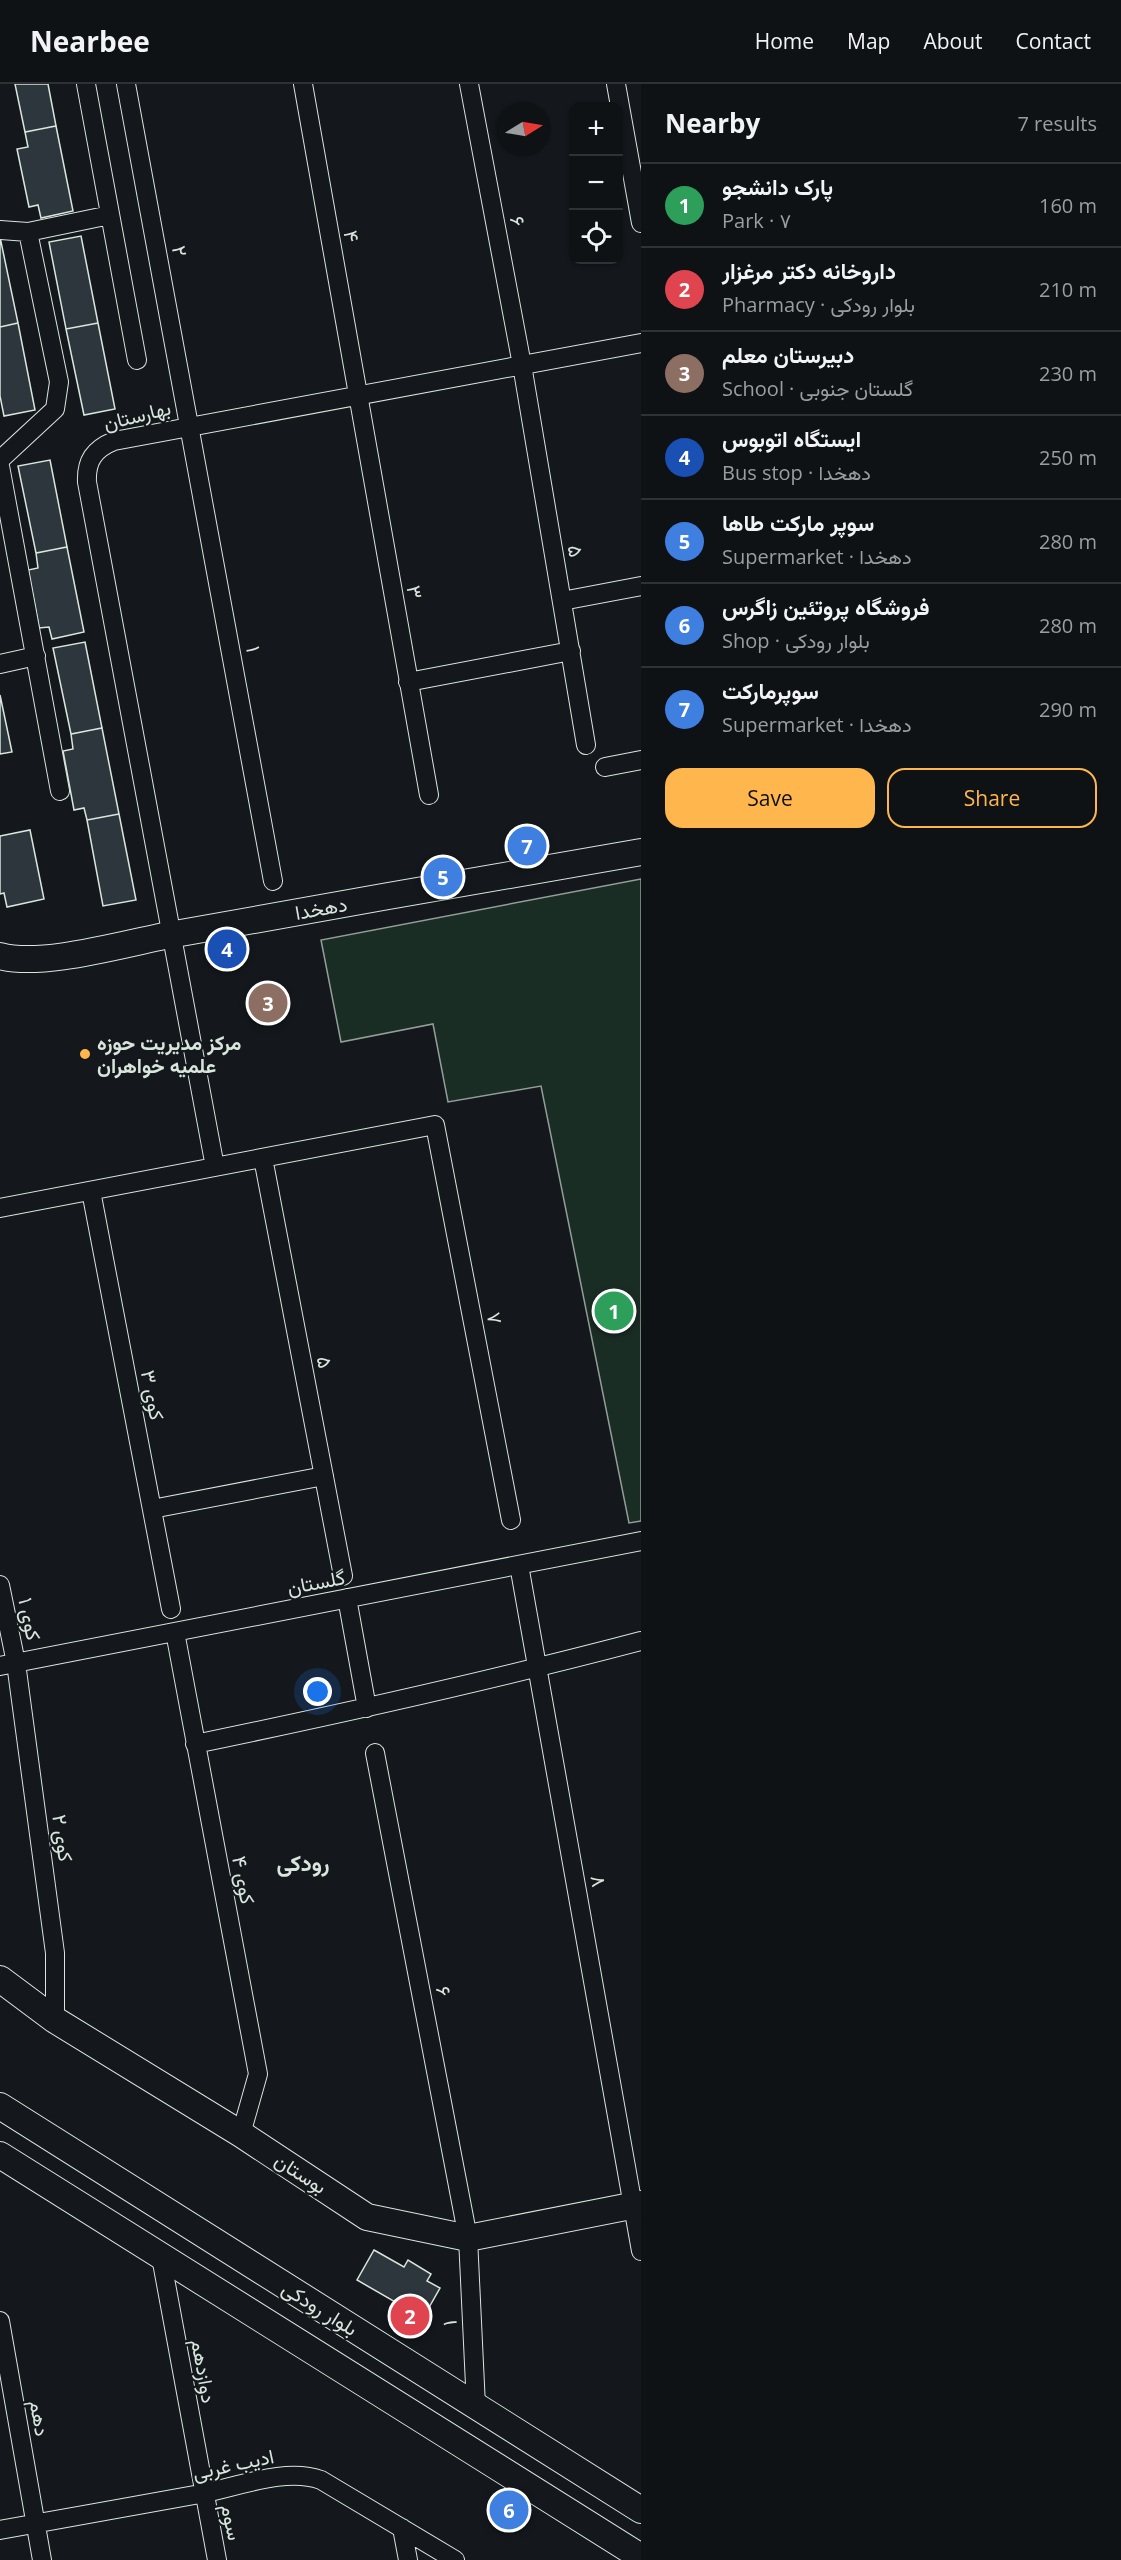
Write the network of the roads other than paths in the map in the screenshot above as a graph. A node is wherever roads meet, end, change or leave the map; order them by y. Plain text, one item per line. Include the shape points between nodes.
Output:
1 (86, 84) edge
2 (126, 84) edge
3 (303, 84) edge
4 (469, 84) edge
5 (616, 84) edge
6 (110, 216) junction
7 (641, 223) edge
8 (0, 230) edge
9 (28, 232) junction
10 (641, 343) edge
11 (137, 360) dead end
12 (522, 365) junction
13 (357, 396) junction
14 (189, 426) junction
15 (0, 460) edge
16 (0, 466) edge
17 (641, 586) edge
18 (562, 601) junction
19 (571, 651) junction
20 (36, 656) junction
21 (0, 664) edge
22 (408, 682) junction
23 (586, 745) dead end
24 (641, 760) edge
25 (605, 766) dead end
26 (60, 791) dead end
27 (429, 795) dead end
28 (641, 852) edge
29 (273, 881) dead end
30 (172, 934) junction
31 (0, 956) edge
32 (263, 1158) junction
33 (215, 1167) junction
34 (91, 1191) junction
35 (0, 1208) edge
36 (324, 1476) junction
37 (152, 1509) junction
38 (511, 1520) dead end
39 (641, 1541) edge
40 (519, 1565) junction
41 (343, 1576) dead end
42 (0, 1585) edge
43 (347, 1598) junction
44 (171, 1609) dead end
45 (175, 1632) junction
46 (641, 1641) edge
47 (8, 1665) edge
48 (539, 1668) junction
49 (367, 1708) junction
50 (195, 1744) junction
51 (375, 1753) dead end
52 (0, 1979) edge
53 (54, 2020) junction
54 (0, 2106) edge
55 (241, 2134) junction
56 (0, 2155) edge
57 (637, 2205) edge
58 (468, 2238) junction
59 (641, 2251) edge
60 (161, 2257) junction
61 (0, 2321) edge
62 (476, 2406) junction
63 (203, 2493) junction
64 (641, 2510) edge
65 (36, 2523) junction
66 (402, 2528) junction
67 (0, 2530) edge
68 (641, 2557) edge
69 (42, 2560) edge
70 (217, 2560) edge
71 (408, 2560) edge
72 (455, 2560) edge

1 - 6 street
2 - 14 street, ۲
3 - 13 street, ۴
4 - 12 street, ۶
5 - 7 street
6 - 9 street
6 - 11 street
8 - 9 street
9 - 15 street via 59,382 55,409
10 - 12 street, بهارستان
12 - 13 street, بهارستان
12 - 18 street, ۵
13 - 14 street, بهارستان
13 - 22 street, ۳
14 - 29 street, ۱
14 - 30 street, بهارستان via 107,444 90,458 87,472
16 - 20 street
17 - 18 street
18 - 19 street, ۵
19 - 22 street
19 - 23 street, ۵
20 - 21 street
20 - 26 street
22 - 27 street, ۳
24 - 25 street
28 - 30 main road, دهخدا
30 - 31 main road, دهخدا via 62,957
30 - 33 street, بهارستان
32 - 33 street
32 - 36 street, ۵
32 - 38 street, ۷ via 435,1125
33 - 34 street
34 - 35 street
34 - 37 street, کوی ۳
36 - 37 street
36 - 41 street, ۵
37 - 44 street, کوی ۳
39 - 40 street, گلستان
40 - 43 street, گلستان
40 - 48 street, ۸
42 - 47 street, کوی ۱
43 - 45 street, گلستان
43 - 49 street
45 - 47 street, گلستان
45 - 50 street, کوی ۴
46 - 48 street
47 - 53 street, کوی ۲ via 55,1953
48 - 49 street
48 - 57 street, ۸
49 - 50 street
50 - 55 street, کوی ۴ via 258,2074
51 - 58 street, ۶
52 - 53 main road, بوستان
53 - 55 main road, بوستان
54 - 62 main road, بلوار رودکی
55 - 58 main road, بوستان via 368,2217
56 - 60 main road, بلوار رودکی
57 - 58 main road, بوستان
57 - 59 street
58 - 62 street, ۱
60 - 63 street, دوازدهم
60 - 68 main road, بلوار رودکی
61 - 65 street, دهم
62 - 64 main road, بلوار رودکی
63 - 65 street, ادیب غربی
63 - 66 street, ادیب غربی via 307,2474
63 - 70 street, سوم
65 - 67 street, ادیب غربی
65 - 69 street, دهم
66 - 71 street
66 - 72 street, ادیب غربی

